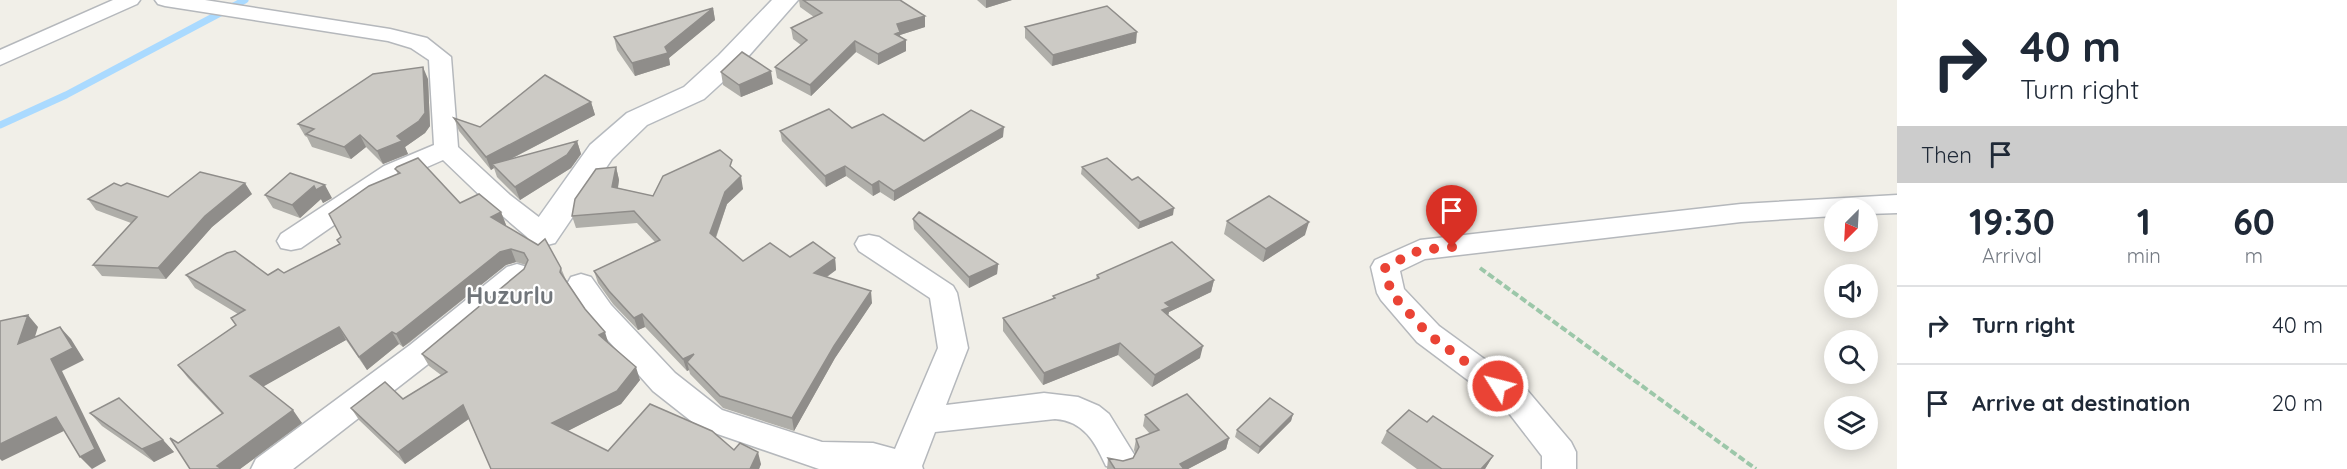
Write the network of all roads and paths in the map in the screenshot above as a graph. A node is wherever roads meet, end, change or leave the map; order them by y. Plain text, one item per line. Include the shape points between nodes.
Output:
1 (130, 0) edge
2 (786, 0) edge
3 (173, 1) edge
4 (0, 58) edge
5 (446, 149) junction
6 (1897, 204) edge
7 (543, 235) joint
8 (291, 241) dead end
9 (869, 244) dead end
10 (1452, 247) junction
11 (517, 274) edge
12 (581, 284) dead end
13 (925, 420) junction
14 (1118, 456) dead end
15 (821, 463) edge
16 (905, 468) edge
17 (268, 469) edge
18 (1559, 469) edge
19 (1756, 469) edge

1 - 4 street
2 - 7 street via 729,62 694,93 637,119 601,152
3 - 5 street via 390,35 419,44 440,57
5 - 7 street
5 - 8 street via 393,172
6 - 10 street via 1741,213
9 - 13 street via 943,293 953,348
10 - 18 street via 1420,250 1385,267 1391,293 1428,334 1516,399 1558,452
10 - 19 path
11 - 17 street via 421,353
12 - 15 street via 601,313 664,382 711,420
13 - 14 street via 1038,406 1071,408 1089,416
13 - 16 street
15 - 16 street via 873,457

